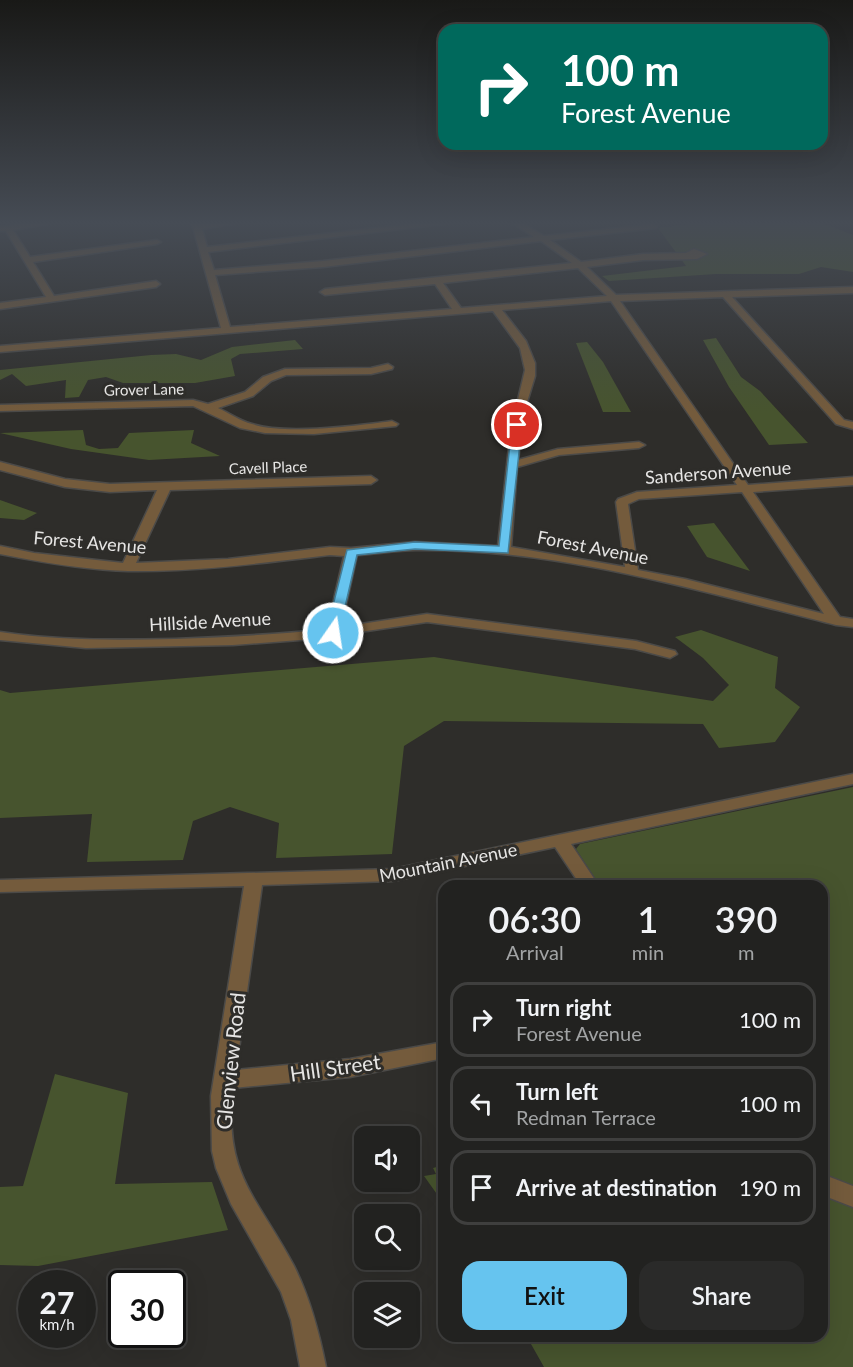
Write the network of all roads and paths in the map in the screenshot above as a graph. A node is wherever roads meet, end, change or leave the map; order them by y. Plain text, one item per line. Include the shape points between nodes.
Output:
1 (43, 285) edge
2 (150, 285) edge
3 (212, 285) edge
4 (398, 285) edge
5 (440, 285) edge
6 (602, 285) edge
7 (841, 290) junction
8 (853, 290) edge
9 (325, 292) dead end
10 (725, 294) junction
11 (614, 298) junction
12 (52, 299) junction
13 (853, 303) edge
14 (0, 306) edge
15 (496, 308) junction
16 (458, 310) junction
17 (225, 329) junction
18 (0, 349) edge
19 (388, 367) dead end
20 (210, 407) junction
21 (0, 408) edge
22 (392, 424) dead end
23 (853, 426) edge
24 (639, 445) dead end
25 (512, 465) junction
26 (0, 466) edge
27 (371, 480) dead end
28 (851, 484) edge
29 (165, 487) junction
30 (745, 487) junction
31 (0, 550) edge
32 (504, 550) junction
33 (351, 552) junction
34 (128, 567) junction
35 (632, 573) junction
36 (836, 621) junction
37 (853, 623) edge
38 (333, 633) junction
39 (0, 636) edge
40 (670, 654) dead end
41 (853, 779) edge
42 (559, 840) junction
43 (254, 880) junction
44 (586, 880) edge
45 (0, 886) edge
46 (438, 1051) edge
47 (225, 1080) junction
48 (828, 1187) edge
49 (853, 1197) edge
50 (313, 1367) edge

1 - 12 street
2 - 12 street
3 - 17 street
4 - 9 street
5 - 16 street
6 - 11 street
7 - 8 street
7 - 10 street
7 - 13 street
10 - 11 street
10 - 23 street via 840,422
11 - 15 street
11 - 30 street
12 - 14 street
15 - 16 street
15 - 25 street via 528,353 531,366 519,408
16 - 17 street
17 - 18 street
19 - 20 street via 371,371 285,372 267,379 249,393
20 - 21 street, Grover Lane via 180,403
20 - 22 street, Grover Lane via 240,423 270,430
24 - 25 street via 558,452
25 - 32 street
26 - 29 street, Cavell Place via 83,486
27 - 29 street, Cavell Place
28 - 30 street, Sanderson Avenue
29 - 34 street
30 - 35 street, Sanderson Avenue via 637,496 622,502
30 - 36 street
31 - 34 street, Forest Avenue
32 - 33 street, Forest Avenue via 415,546
32 - 35 street, Forest Avenue
33 - 34 street, Forest Avenue via 330,550 228,563
33 - 38 street
35 - 36 street, Forest Avenue
36 - 37 street, Forest Avenue
38 - 39 street, Hillside Avenue via 128,645
38 - 40 street, Hillside Avenue via 396,620 428,618 636,645
41 - 42 street, Mountain Avenue
42 - 43 street, Mountain Avenue via 393,875
42 - 44 street
43 - 45 street, Mountain Avenue
43 - 47 street, Glenview Road
46 - 47 street, Hill Street via 350,1068
47 - 50 street, Glenview Road via 220,1121 226,1166 243,1207 286,1274 304,1318
48 - 49 street

